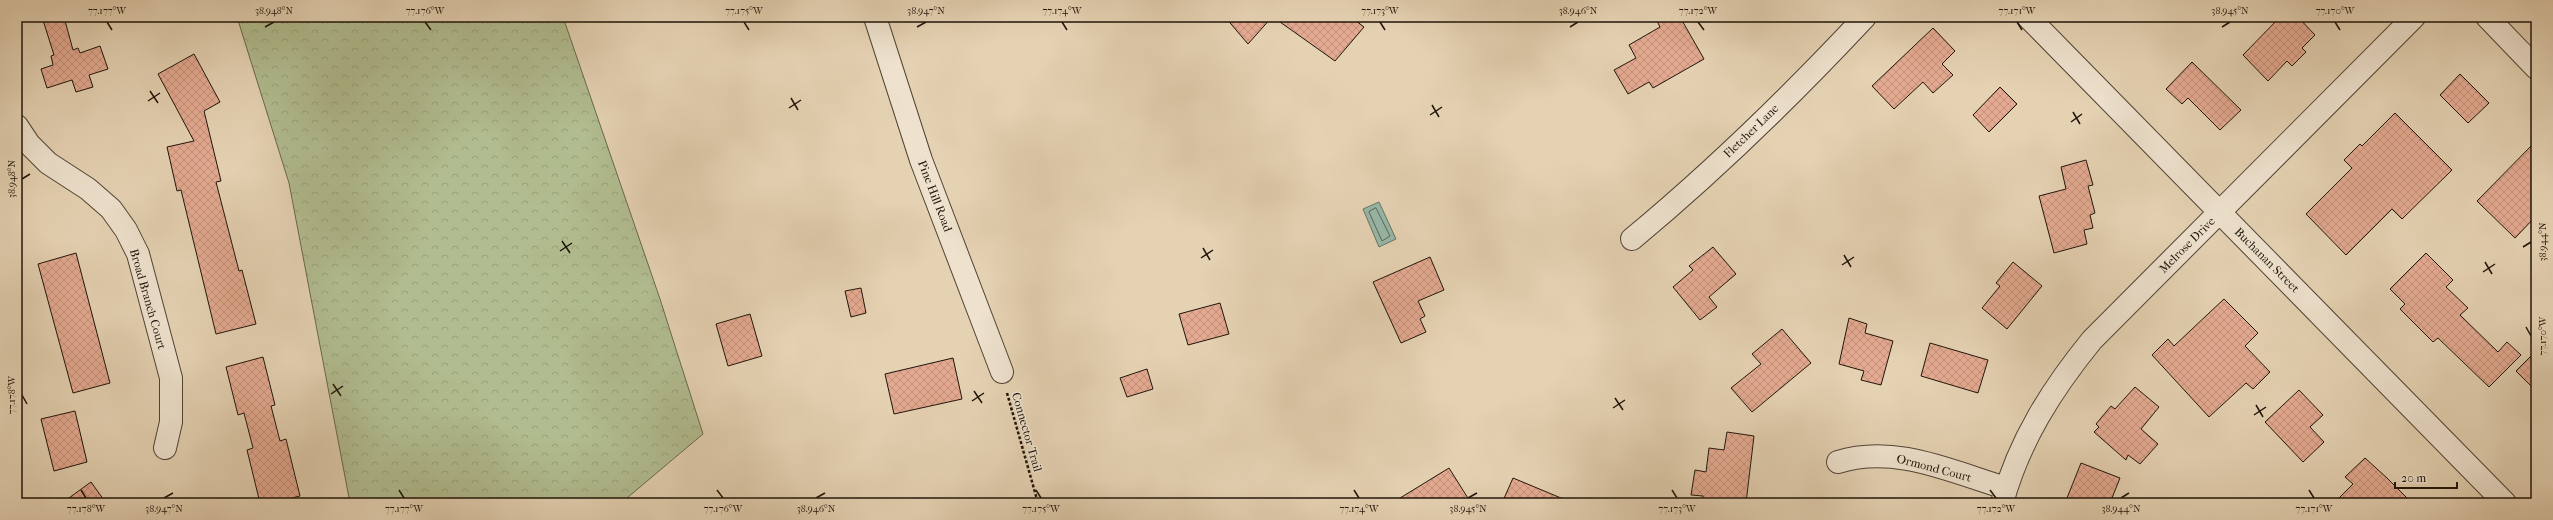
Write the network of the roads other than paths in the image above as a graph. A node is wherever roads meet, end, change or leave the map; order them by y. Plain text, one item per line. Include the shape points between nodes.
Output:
1 (875, 17) edge
2 (1865, 17) edge
3 (2028, 17) edge
4 (2414, 17) edge
5 (2487, 17) edge
6 (2536, 68) edge
7 (17, 126) edge
8 (2219, 213) junction
9 (1632, 239) dead end
10 (1001, 369) road end
11 (165, 448) dead end
12 (1838, 462) dead end
13 (2004, 496) edge
14 (2505, 503) edge

1 - 10 street, Pine Hill Road via 921,160
2 - 9 street, Fletcher Lane via 1726,155
3 - 8 street, Buchanan Street
4 - 8 street, Melrose Drive
5 - 6 street
7 - 11 street, Broad Branch Court via 29,144 48,163 88,189 111,209 126,230 138,254 170,378 171,422
8 - 13 street, Melrose Drive via 2092,340 2063,376 2020,451
8 - 14 street, Buchanan Street
12 - 13 street, Ormond Court via 1876,455 1900,457

